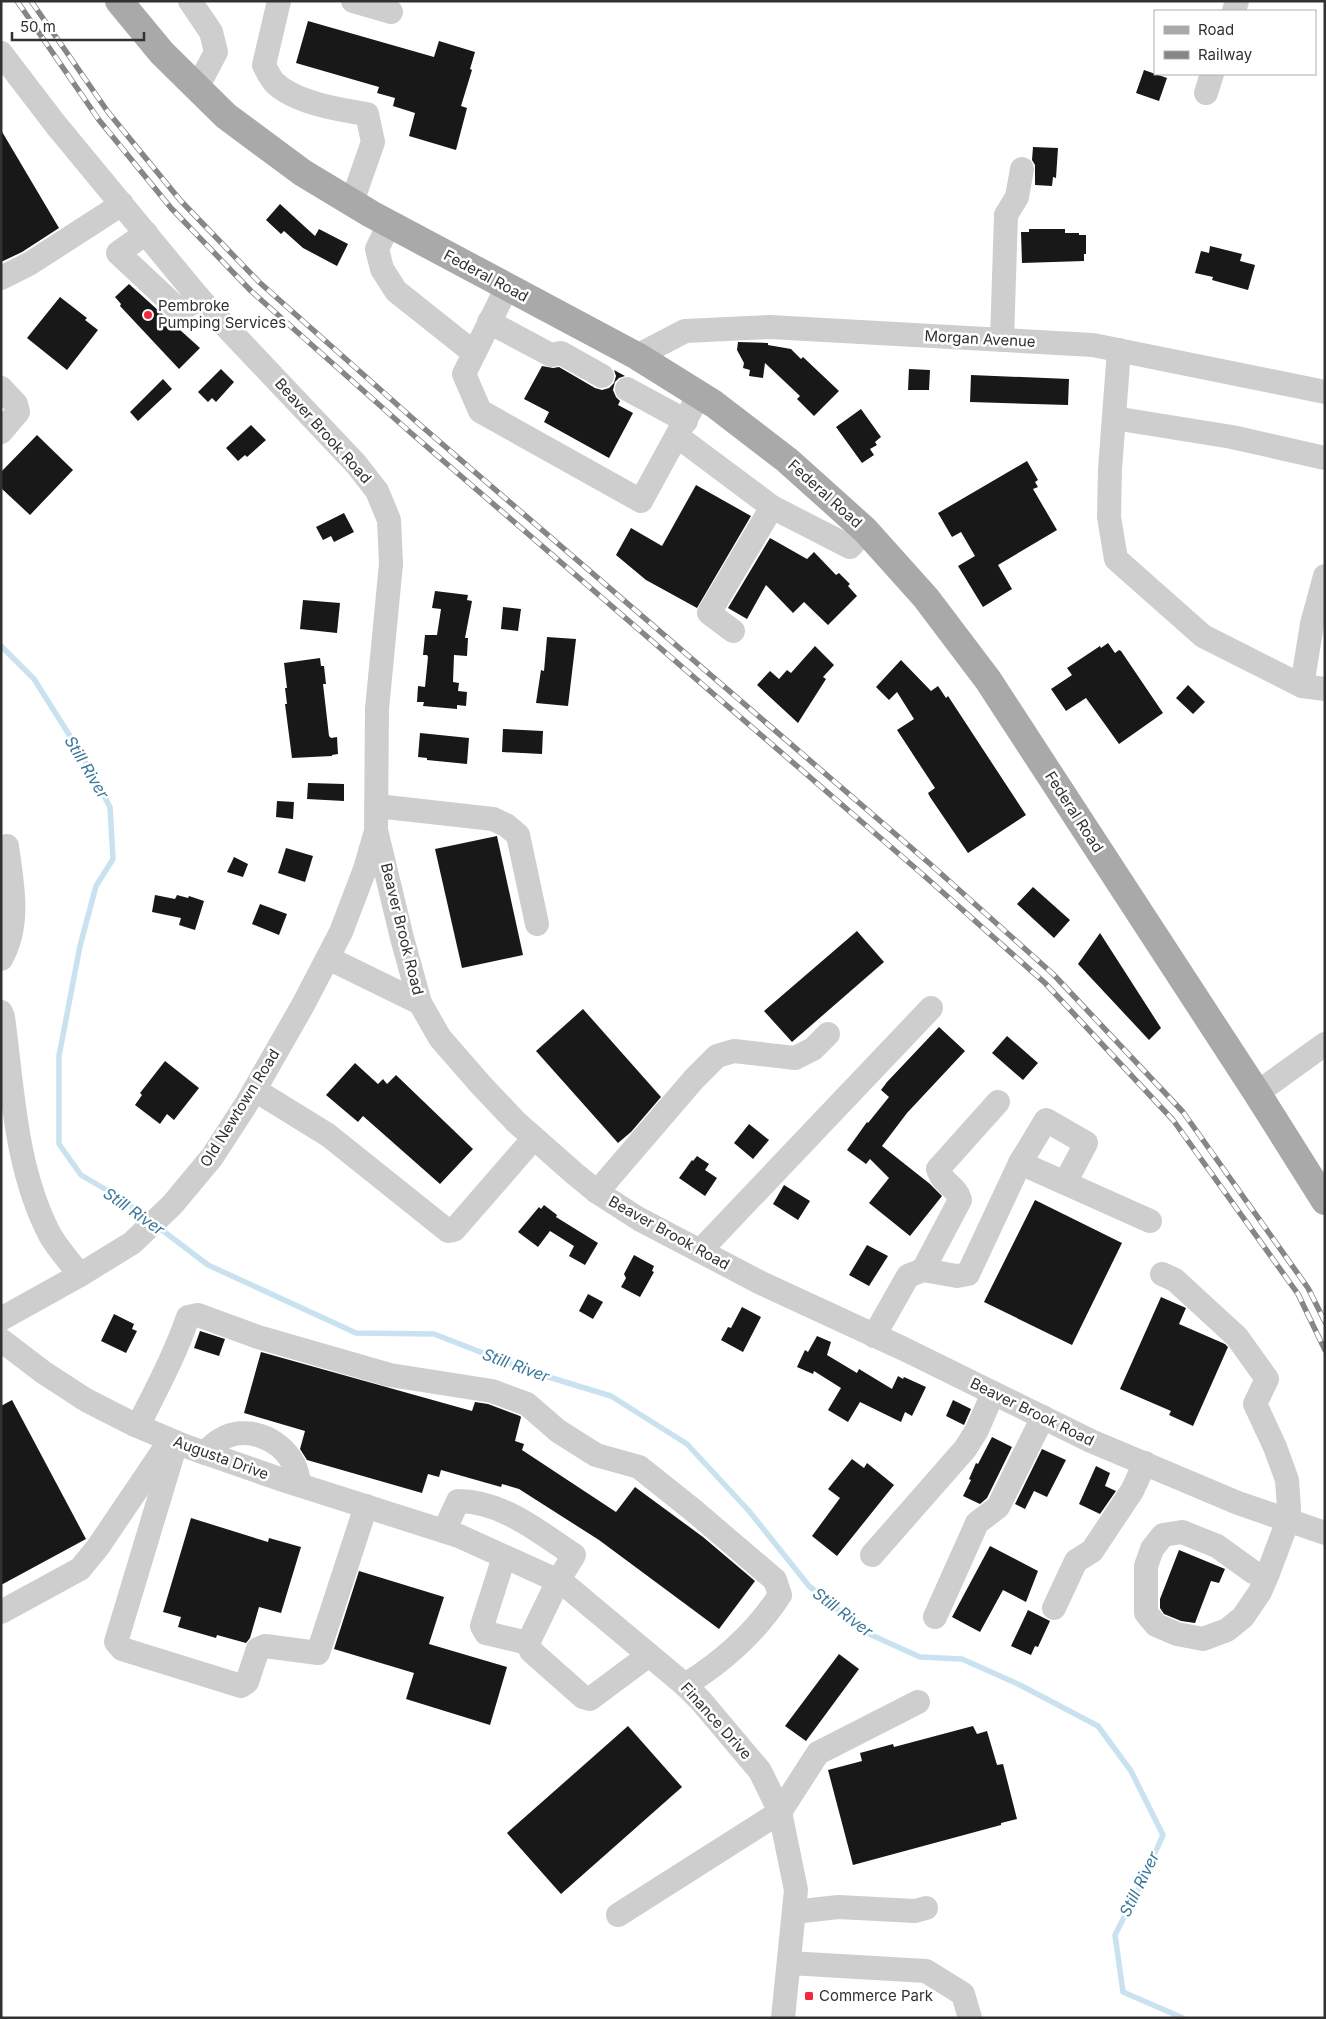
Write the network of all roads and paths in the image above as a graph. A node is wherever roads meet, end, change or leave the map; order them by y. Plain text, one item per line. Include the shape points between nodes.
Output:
1 (119, 1) edge
2 (190, 1) edge
3 (279, 1) edge
4 (353, 1) edge
5 (391, 12) dead end
6 (1, 53) edge
7 (197, 88) junction
8 (1022, 169) dead end
9 (352, 202) junction
10 (122, 204) junction
11 (390, 224) junction
12 (146, 233) junction
13 (1, 278) edge
14 (507, 287) junction
15 (199, 298) junction
16 (490, 322) junction
17 (600, 336) junction
18 (1002, 340) junction
19 (1119, 350) junction
20 (474, 353) junction
21 (637, 356) junction
22 (1, 388) edge
23 (626, 389) dead end
24 (1325, 392) edge
25 (699, 395) junction
26 (1114, 418) junction
27 (681, 428) junction
28 (1, 432) edge
29 (1325, 458) edge
30 (772, 508) junction
31 (865, 530) junction
32 (1325, 576) edge
33 (733, 631) dead end
34 (1313, 688) edge
35 (377, 806) junction
36 (376, 830) junction
37 (7, 846) dead end
38 (537, 924) dead end
39 (328, 958) junction
40 (1, 959) edge
41 (420, 1003) junction
42 (931, 1008) dead end
43 (1, 1012) edge
44 (828, 1034) dead end
45 (1325, 1044) edge
46 (255, 1090) junction
47 (1257, 1093) junction
48 (998, 1102) dead end
49 (534, 1138) junction
50 (1020, 1163) junction
51 (1065, 1183) junction
52 (597, 1192) junction
53 (1325, 1201) edge
54 (1150, 1221) dead end
55 (700, 1251) junction
56 (923, 1270) junction
57 (1162, 1274) dead end
58 (80, 1275) junction
59 (1, 1319) edge
60 (874, 1336) junction
61 (1, 1340) edge
62 (993, 1393) junction
63 (1043, 1417) junction
64 (138, 1426) junction
65 (173, 1441) junction
66 (205, 1453) junction
67 (1145, 1463) junction
68 (300, 1485) junction
69 (366, 1506) junction
70 (1288, 1520) junction
71 (1325, 1532) edge
72 (452, 1533) junction
73 (872, 1555) dead end
74 (504, 1557) junction
75 (1267, 1576) junction
76 (558, 1581) junction
77 (1054, 1608) dead end
78 (1, 1612) edge
79 (935, 1617) dead end
80 (528, 1643) junction
81 (649, 1654) junction
82 (685, 1686) junction
83 (918, 1702) dead end
84 (780, 1812) junction
85 (926, 1908) dead end
86 (794, 1912) junction
87 (618, 1915) dead end
88 (789, 1963) junction
89 (783, 2018) edge
90 (970, 2018) edge

1 - 7 main road, Federal Road via 162,53
2 - 7 street via 211,32 216,52
3 - 9 street via 264,65 275,84 292,95 367,114 373,142
4 - 5 street
6 - 10 street, Beaver Brook Road
7 - 9 main road, Federal Road via 226,116 303,173
8 - 18 street via 1017,197 1006,215
9 - 11 main road, Federal Road
10 - 12 street, Beaver Brook Road
10 - 13 street
11 - 14 main road, Federal Road
11 - 20 street via 377,249 382,269 396,291
12 - 15 street, Beaver Brook Road
12 - 15 street via 118,253 180,312
14 - 16 street
14 - 17 main road, Federal Road
15 - 35 street, Beaver Brook Road via 356,464 377,491 389,520 391,564 377,709
16 - 17 street via 551,355 561,353 593,371
16 - 20 street
17 - 21 main road, Federal Road
18 - 19 street, Morgan Avenue via 1093,345
18 - 21 street, Morgan Avenue via 770,326 685,331
19 - 24 street, Morgan Avenue
19 - 26 street
20 - 27 street via 464,374 480,411 641,501
21 - 25 main road, Federal Road
22 - 28 street via 16,404 18,412
23 - 27 street
25 - 27 street
25 - 31 main road, Federal Road via 787,460
26 - 29 street via 1232,437
26 - 34 street via 1109,517 1116,559 1203,636
27 - 30 street
30 - 31 street via 850,547
30 - 33 street via 709,613
31 - 47 main road, Federal Road via 926,598 988,680
32 - 34 street via 1312,624
35 - 36 street, Beaver Brook Road
35 - 38 street via 493,819 506,825 518,835
36 - 39 street, Old Newtown Road via 365,869
36 - 41 street, Beaver Brook Road
37 - 40 street via 15,902 11,932
39 - 41 street
39 - 46 street, Old Newtown Road
41 - 49 street, Beaver Brook Road via 440,1038 481,1086
42 - 55 street
43 - 58 street via 20,1151 33,1197 51,1237
44 - 52 street via 813,1049 795,1058 734,1051 717,1056
45 - 47 street
46 - 49 street via 328,1135 448,1231 454,1230
46 - 58 street, Old Newtown Road via 212,1157 172,1205 138,1236
47 - 53 main road, Federal Road
48 - 56 street via 938,1169 940,1177 958,1191 960,1200
49 - 52 street, Beaver Brook Road
50 - 51 street
50 - 51 street via 1046,1120 1086,1143
50 - 56 street via 968,1274 957,1276
51 - 54 street
52 - 55 street, Beaver Brook Road via 639,1219
55 - 60 street, Beaver Brook Road
56 - 60 street via 908,1276
57 - 70 street via 1176,1280 1237,1337 1267,1379 1256,1404 1287,1480
58 - 59 street, Old Newtown Road
60 - 62 street, Beaver Brook Road
61 - 64 street, Augusta Drive via 86,1400
62 - 63 street, Beaver Brook Road
62 - 73 street via 977,1430 965,1448
63 - 67 street, Beaver Brook Road
63 - 79 street via 998,1508 977,1523
64 - 65 street, Augusta Drive
64 - 82 street via 188,1317 198,1315 258,1338 390,1375 492,1391 527,1404 558,1431 596,1455 639,1467 775,1580 780,1595 772,1607 725,1657
65 - 66 street, Augusta Drive
65 - 69 street via 116,1642 122,1649 242,1686 247,1682 258,1649 265,1646 318,1653
65 - 78 street via 80,1569
66 - 68 street, Augusta Drive
66 - 68 street via 220,1439 240,1433 274,1440 294,1464
67 - 70 street, Beaver Brook Road via 1238,1503
67 - 77 street via 1132,1491 1092,1550 1076,1561
68 - 69 street, Augusta Drive
69 - 72 street, Augusta Drive
70 - 71 street, Beaver Brook Road
70 - 75 street
72 - 74 street, Finance Drive
72 - 76 street via 458,1501 476,1501 501,1511 526,1523 574,1555
74 - 76 street, Finance Drive
74 - 80 street via 482,1626 486,1633
75 - 75 street via 1243,1617 1227,1630 1203,1639 1177,1634 1156,1625 1146,1613 1146,1566 1152,1548 1164,1535 1182,1532 1217,1546 1253,1572
76 - 80 street
76 - 81 street, Finance Drive
80 - 81 street via 532,1651 583,1697 590,1699
81 - 82 street, Finance Drive
82 - 84 street, Finance Drive via 760,1771
83 - 84 street via 818,1753
84 - 86 street, Finance Drive via 796,1890
84 - 87 street
85 - 86 street via 915,1911 838,1907
86 - 88 street, Finance Drive
88 - 89 street, Finance Drive
88 - 90 street via 926,1971 963,1994

